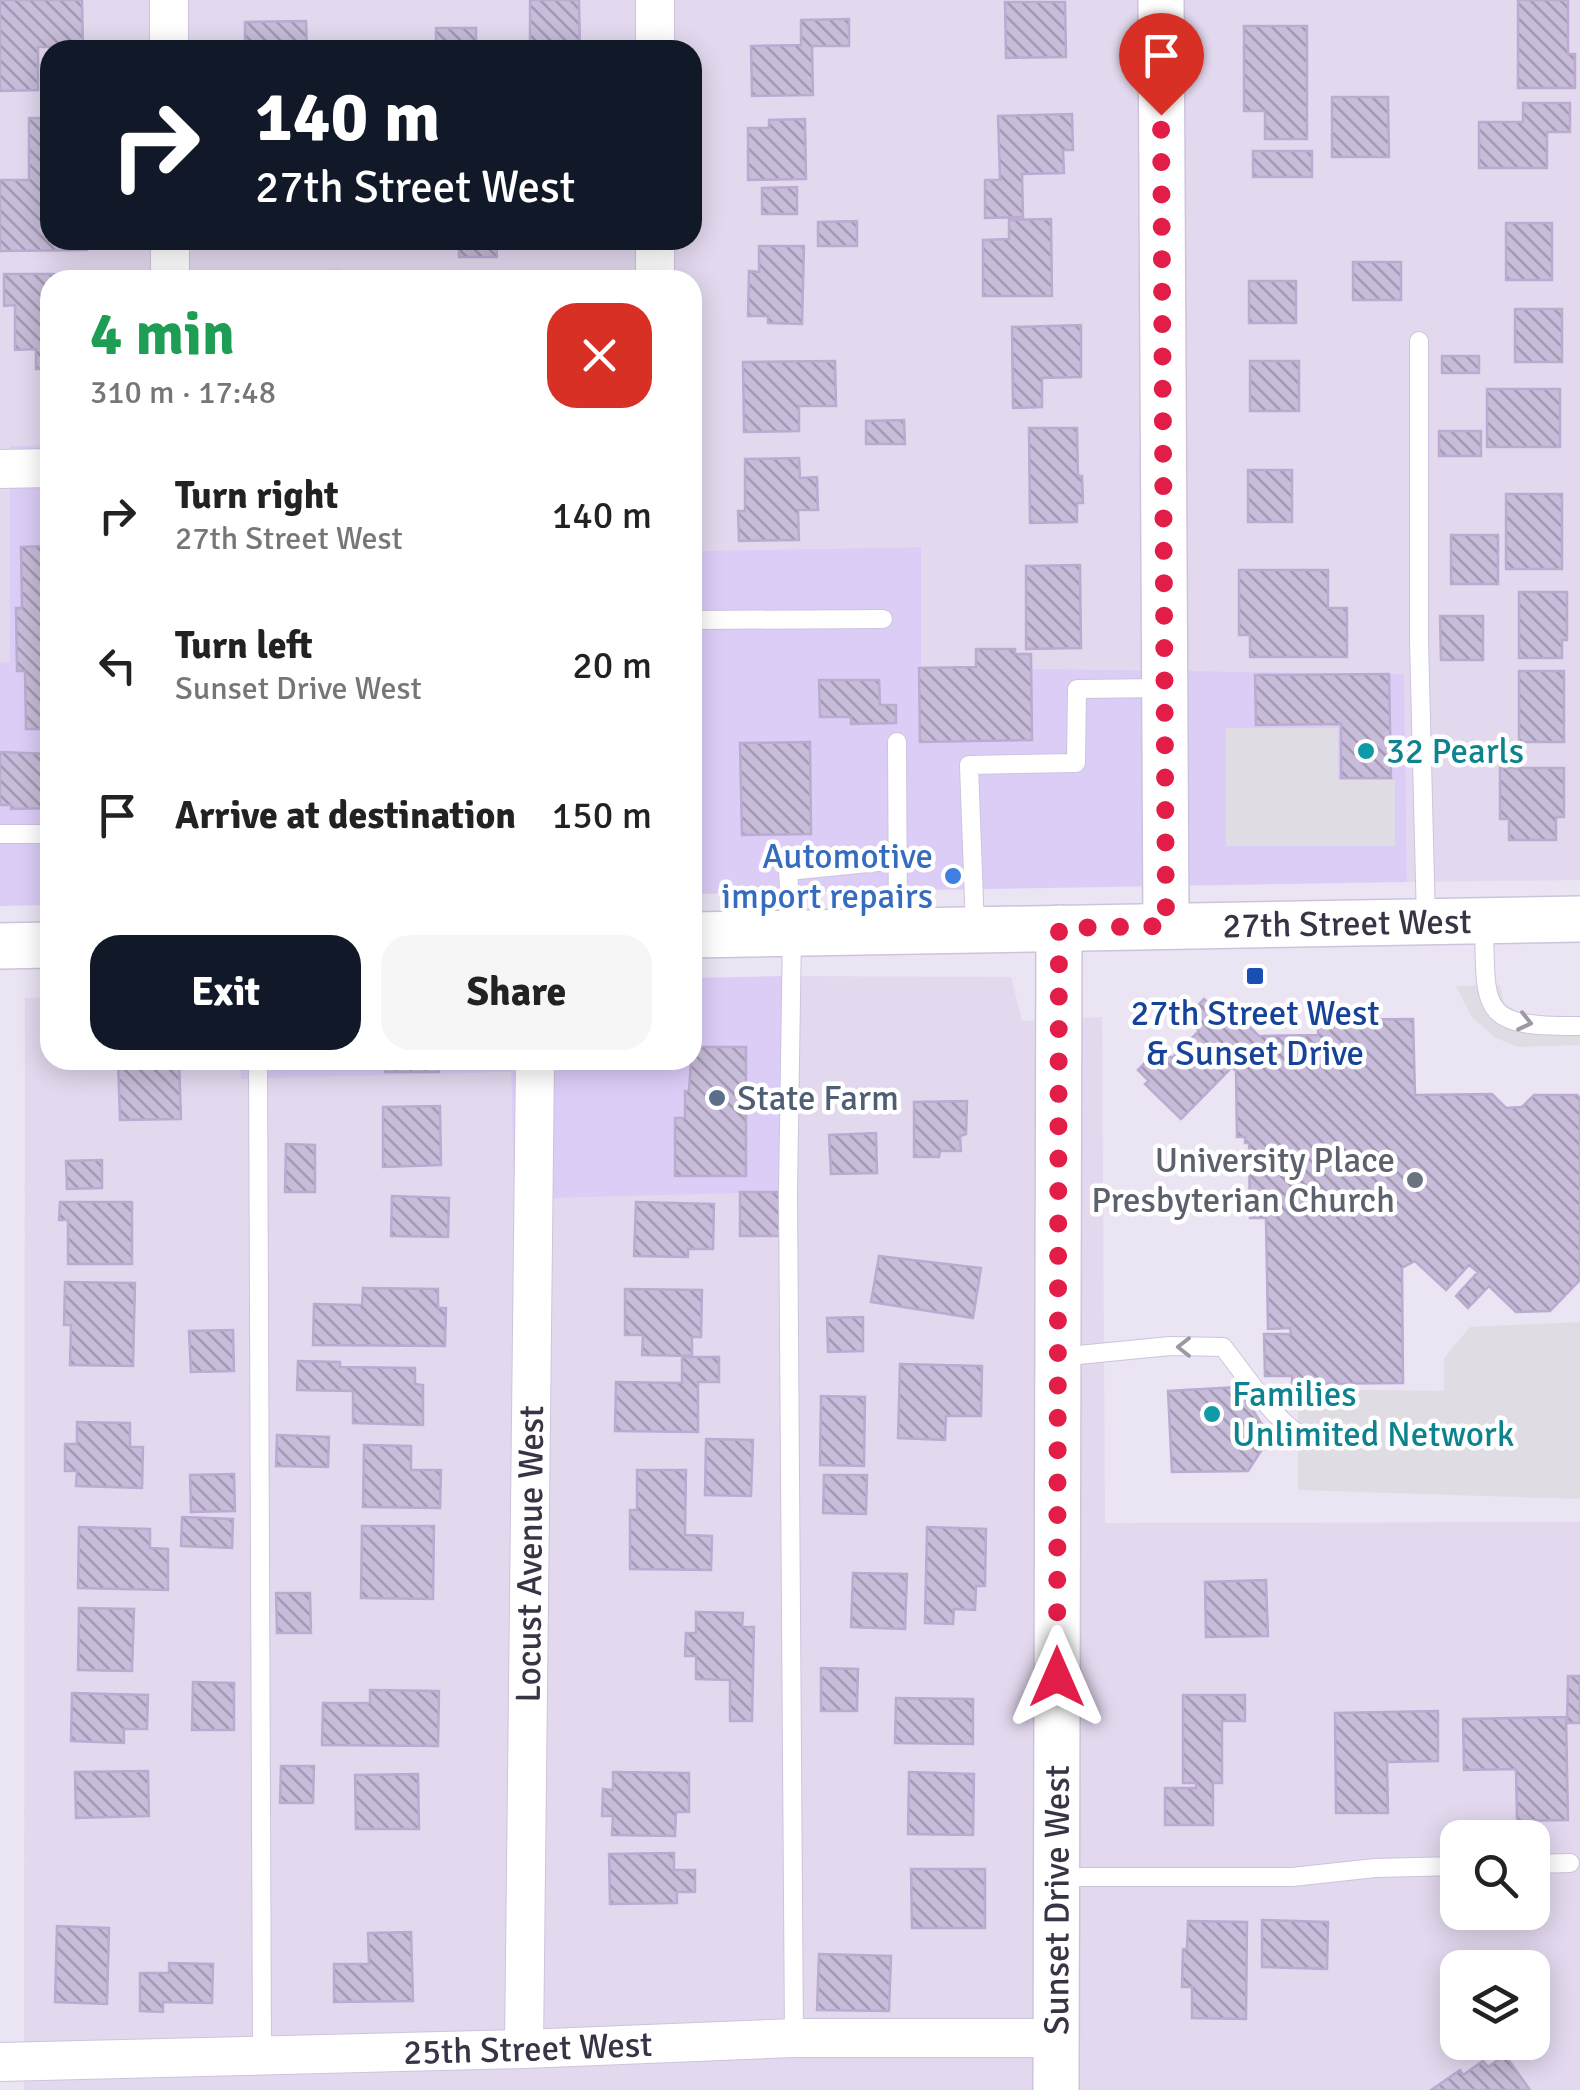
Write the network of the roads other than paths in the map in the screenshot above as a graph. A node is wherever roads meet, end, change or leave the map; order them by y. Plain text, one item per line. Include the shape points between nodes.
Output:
1 (169, 0) edge
2 (655, 0) edge
3 (1161, 0) edge
4 (169, 40) edge
5 (655, 40) edge
6 (1420, 341) dead end
7 (0, 468) edge
8 (40, 468) edge
9 (882, 619) dead end
10 (702, 620) edge
11 (1164, 688) junction
12 (897, 742) dead end
13 (0, 834) edge
14 (40, 834) edge
15 (898, 860) junction
16 (1580, 919) edge
17 (1484, 920) junction
18 (1426, 922) junction
19 (1166, 926) junction
20 (1059, 928) junction
21 (975, 929) junction
22 (898, 931) junction
23 (792, 933) junction
24 (702, 935) edge
25 (0, 946) edge
26 (40, 946) edge
27 (1580, 1026) edge
28 (258, 1070) edge
29 (535, 1070) edge
30 (1058, 1358) junction
31 (1309, 1441) dead end
32 (1570, 1863) dead end
33 (1550, 1864) edge
34 (1440, 1866) edge
35 (1056, 1877) junction
36 (794, 2038) junction
37 (1056, 2038) junction
38 (524, 2050) junction
39 (262, 2055) junction
40 (0, 2062) edge
41 (1056, 2090) edge

1 - 4 street
2 - 5 street
3 - 11 street
6 - 18 lane
7 - 8 street
9 - 10 lane
11 - 19 street
11 - 21 lane via 1076,689 1076,763 969,765
12 - 15 lane
13 - 14 lane
15 - 22 lane
15 - 23 lane via 788,870
16 - 17 street, 27th Street West
17 - 18 street, 27th Street West
17 -> 27 lane via 1486,994 1494,1011 1528,1024
18 - 19 street, 27th Street West
19 - 20 street, 27th Street West
20 - 21 street, 27th Street West
20 - 30 street, Sunset Drive West
21 - 22 street, 27th Street West
22 - 23 street, 27th Street West
23 - 24 street, 27th Street West
23 - 36 lane
25 - 26 street
28 - 39 lane
29 - 38 street, Locust Avenue West
31 -> 30 lane via 1278,1415 1223,1347
30 - 35 street, Sunset Drive West
32 - 33 lane
34 - 35 lane via 1292,1877
35 - 37 street, Sunset Drive West
36 - 37 street, 25th Street West
36 - 38 street, 25th Street West
37 - 41 street, Sunset Drive West
38 - 39 street, 25th Street West
39 - 40 street, 25th Street West

